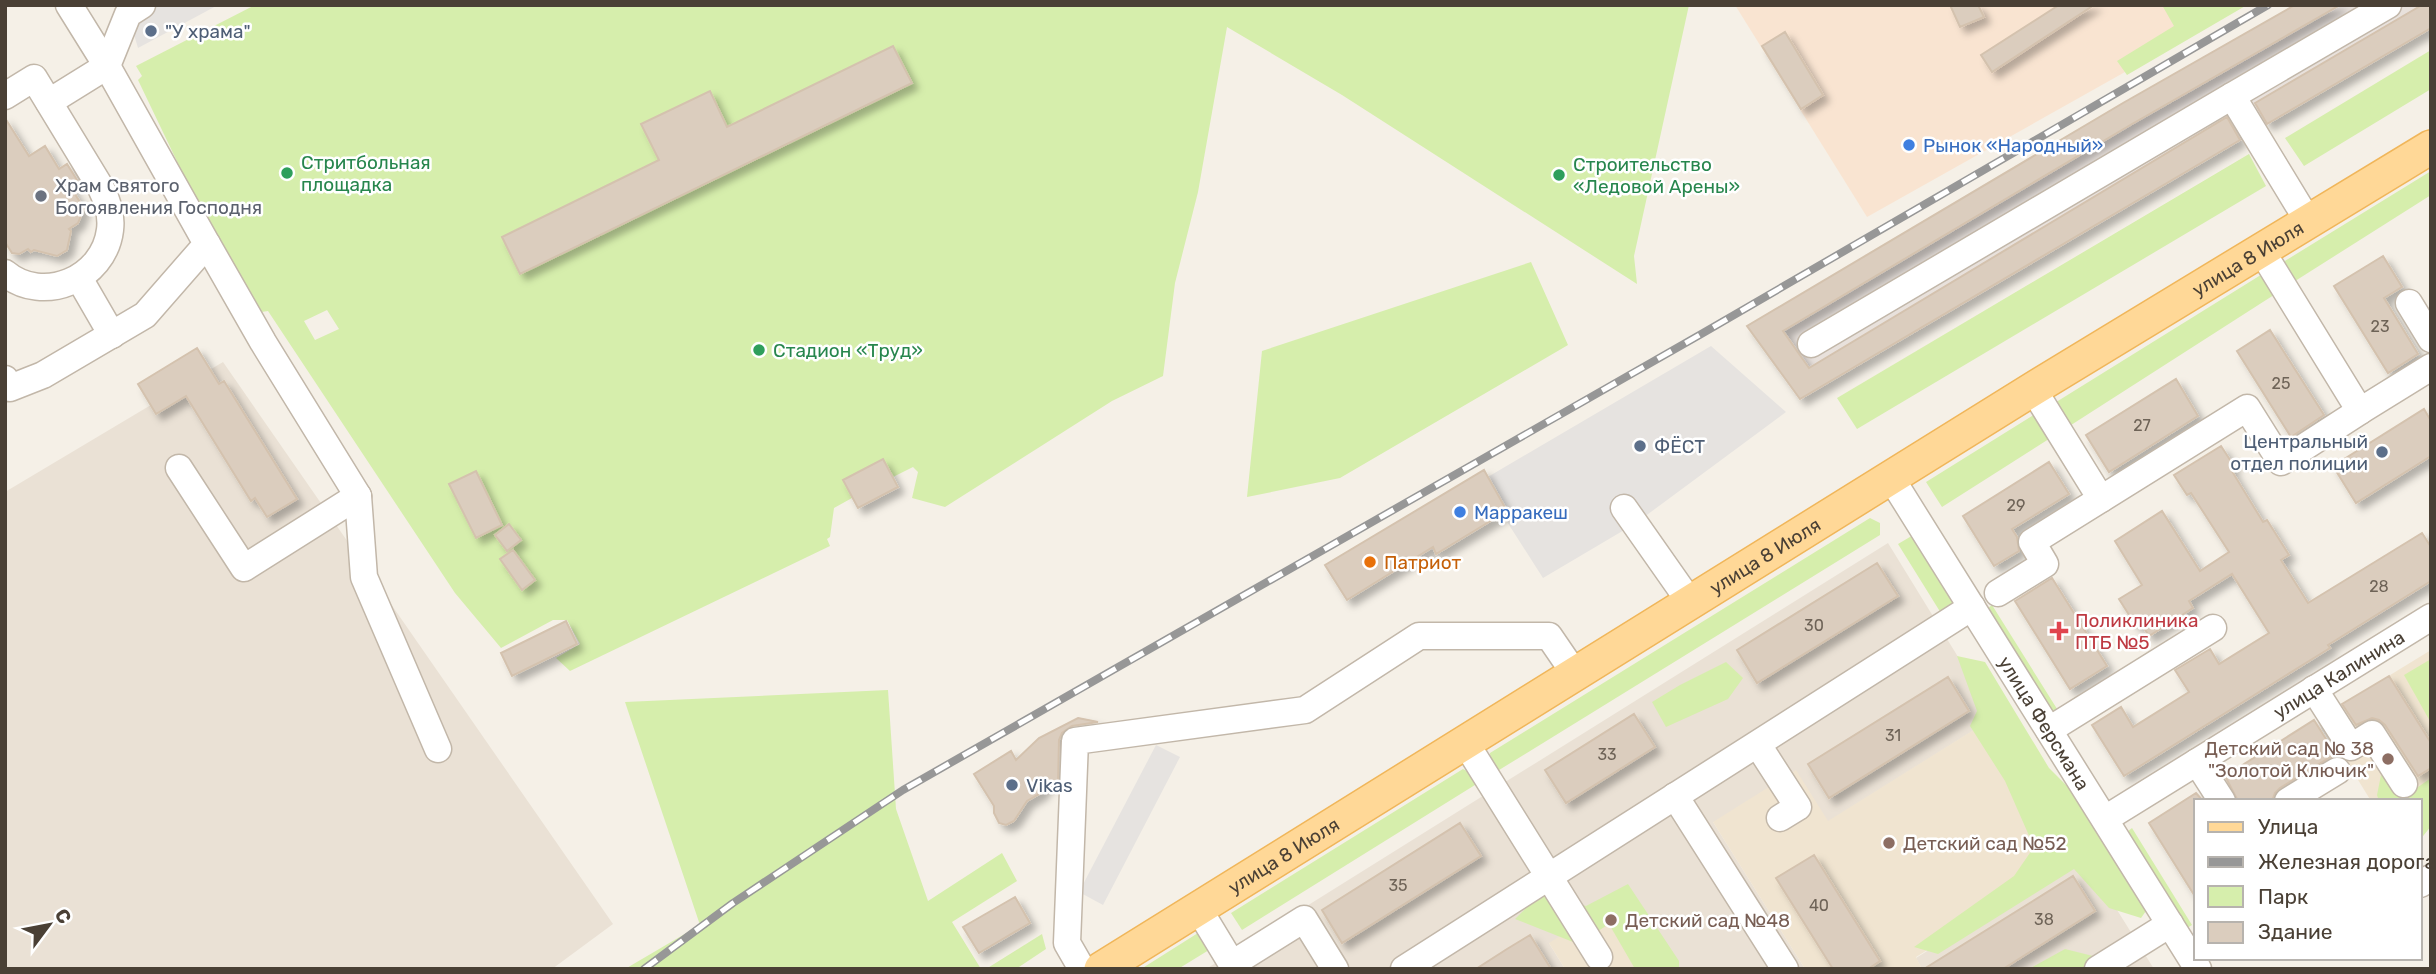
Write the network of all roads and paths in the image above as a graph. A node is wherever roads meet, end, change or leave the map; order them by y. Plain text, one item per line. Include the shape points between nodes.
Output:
1 (69, 5) edge
2 (142, 5) edge
3 (2388, 5) edge
4 (107, 66) junction
5 (5, 96) edge
6 (2232, 96) junction
7 (49, 102) junction
8 (2431, 147) edge
9 (2308, 221) junction
10 (207, 244) junction
11 (2261, 250) junction
12 (5, 273) edge
13 (79, 278) junction
14 (2409, 303) dead end
15 (112, 335) junction
16 (2431, 339) edge
17 (1811, 344) dead end
18 (2431, 367) edge
19 (7, 386) edge
20 (2033, 389) junction
21 (2360, 411) junction
22 (179, 468) dead end
23 (1891, 478) junction
24 (358, 496) junction
25 (2101, 499) junction
26 (1624, 508) dead end
27 (1998, 593) dead end
28 (1690, 602) junction
29 (1972, 607) junction
30 (2431, 617) edge
31 (2213, 628) dead end
32 (1575, 674) junction
33 (2314, 689) junction
34 (2049, 730) junction
35 (1465, 743) junction
36 (1758, 745) junction
37 (438, 749) dead end
38 (2197, 762) junction
39 (2337, 771) dead end
40 (2404, 784) dead end
41 (1675, 796) junction
42 (2221, 799) edge
43 (2291, 799) edge
44 (1780, 818) dead end
45 (2105, 819) junction
46 (1549, 877) junction
47 (1198, 908) junction
48 (2170, 924) junction
49 (2194, 954) edge
50 (1599, 957) dead end
51 (1234, 966) edge
52 (1082, 969) edge
53 (1101, 969) edge
54 (1335, 969) edge
55 (1404, 969) edge
56 (1785, 969) edge
57 (2098, 969) edge

1 - 4 street
2 - 4 street via 128,14
3 - 6 street
4 - 7 street
4 - 10 street
5 - 7 street via 34,78
6 - 9 street
6 - 17 street
7 - 13 street via 101,188 110,216 107,245
8 - 9 main road, улица 8 Июля
9 - 11 main road, улица 8 Июля
10 - 15 street via 145,315
10 - 24 street
11 - 20 main road, улица 8 Июля
11 - 21 street
12 - 13 street via 37,286
13 - 15 street
14 - 16 street
15 - 19 street via 43,375
18 - 21 street
20 - 23 main road, улица 8 Июля
20 - 25 street
21 - 25 street via 2281,462 2247,408
22 - 24 street via 244,568
23 - 28 main road, улица 8 Июля
23 - 29 street, улица Ферсмана
24 - 37 street via 365,577
25 - 27 street via 2032,542 2045,564
26 - 28 street
28 - 32 main road, улица 8 Июля
29 - 34 street, улица Ферсмана
29 - 36 street
30 - 33 street, улица Калинина
31 - 34 street
32 - 35 main road, улица 8 Июля
32 - 52 street via 1549,636 1419,636 1305,710 1075,741 1067,943
33 - 38 street, улица Калинина
33 - 40 street via 2351,747 2372,734
34 - 45 street, улица Ферсмана
35 - 46 street
35 - 47 main road, улица 8 Июля
36 - 41 street
36 - 44 street via 1798,807
38 - 42 street
38 - 45 street, улица Калинина
39 - 43 street
41 - 46 street
41 - 56 street
45 - 48 street, улица Ферсмана
46 - 50 street
46 - 55 street
47 - 51 street
47 - 53 main road, улица 8 Июля
48 - 49 street, улица Ферсмана
48 - 57 street
51 - 54 street via 1304,919

